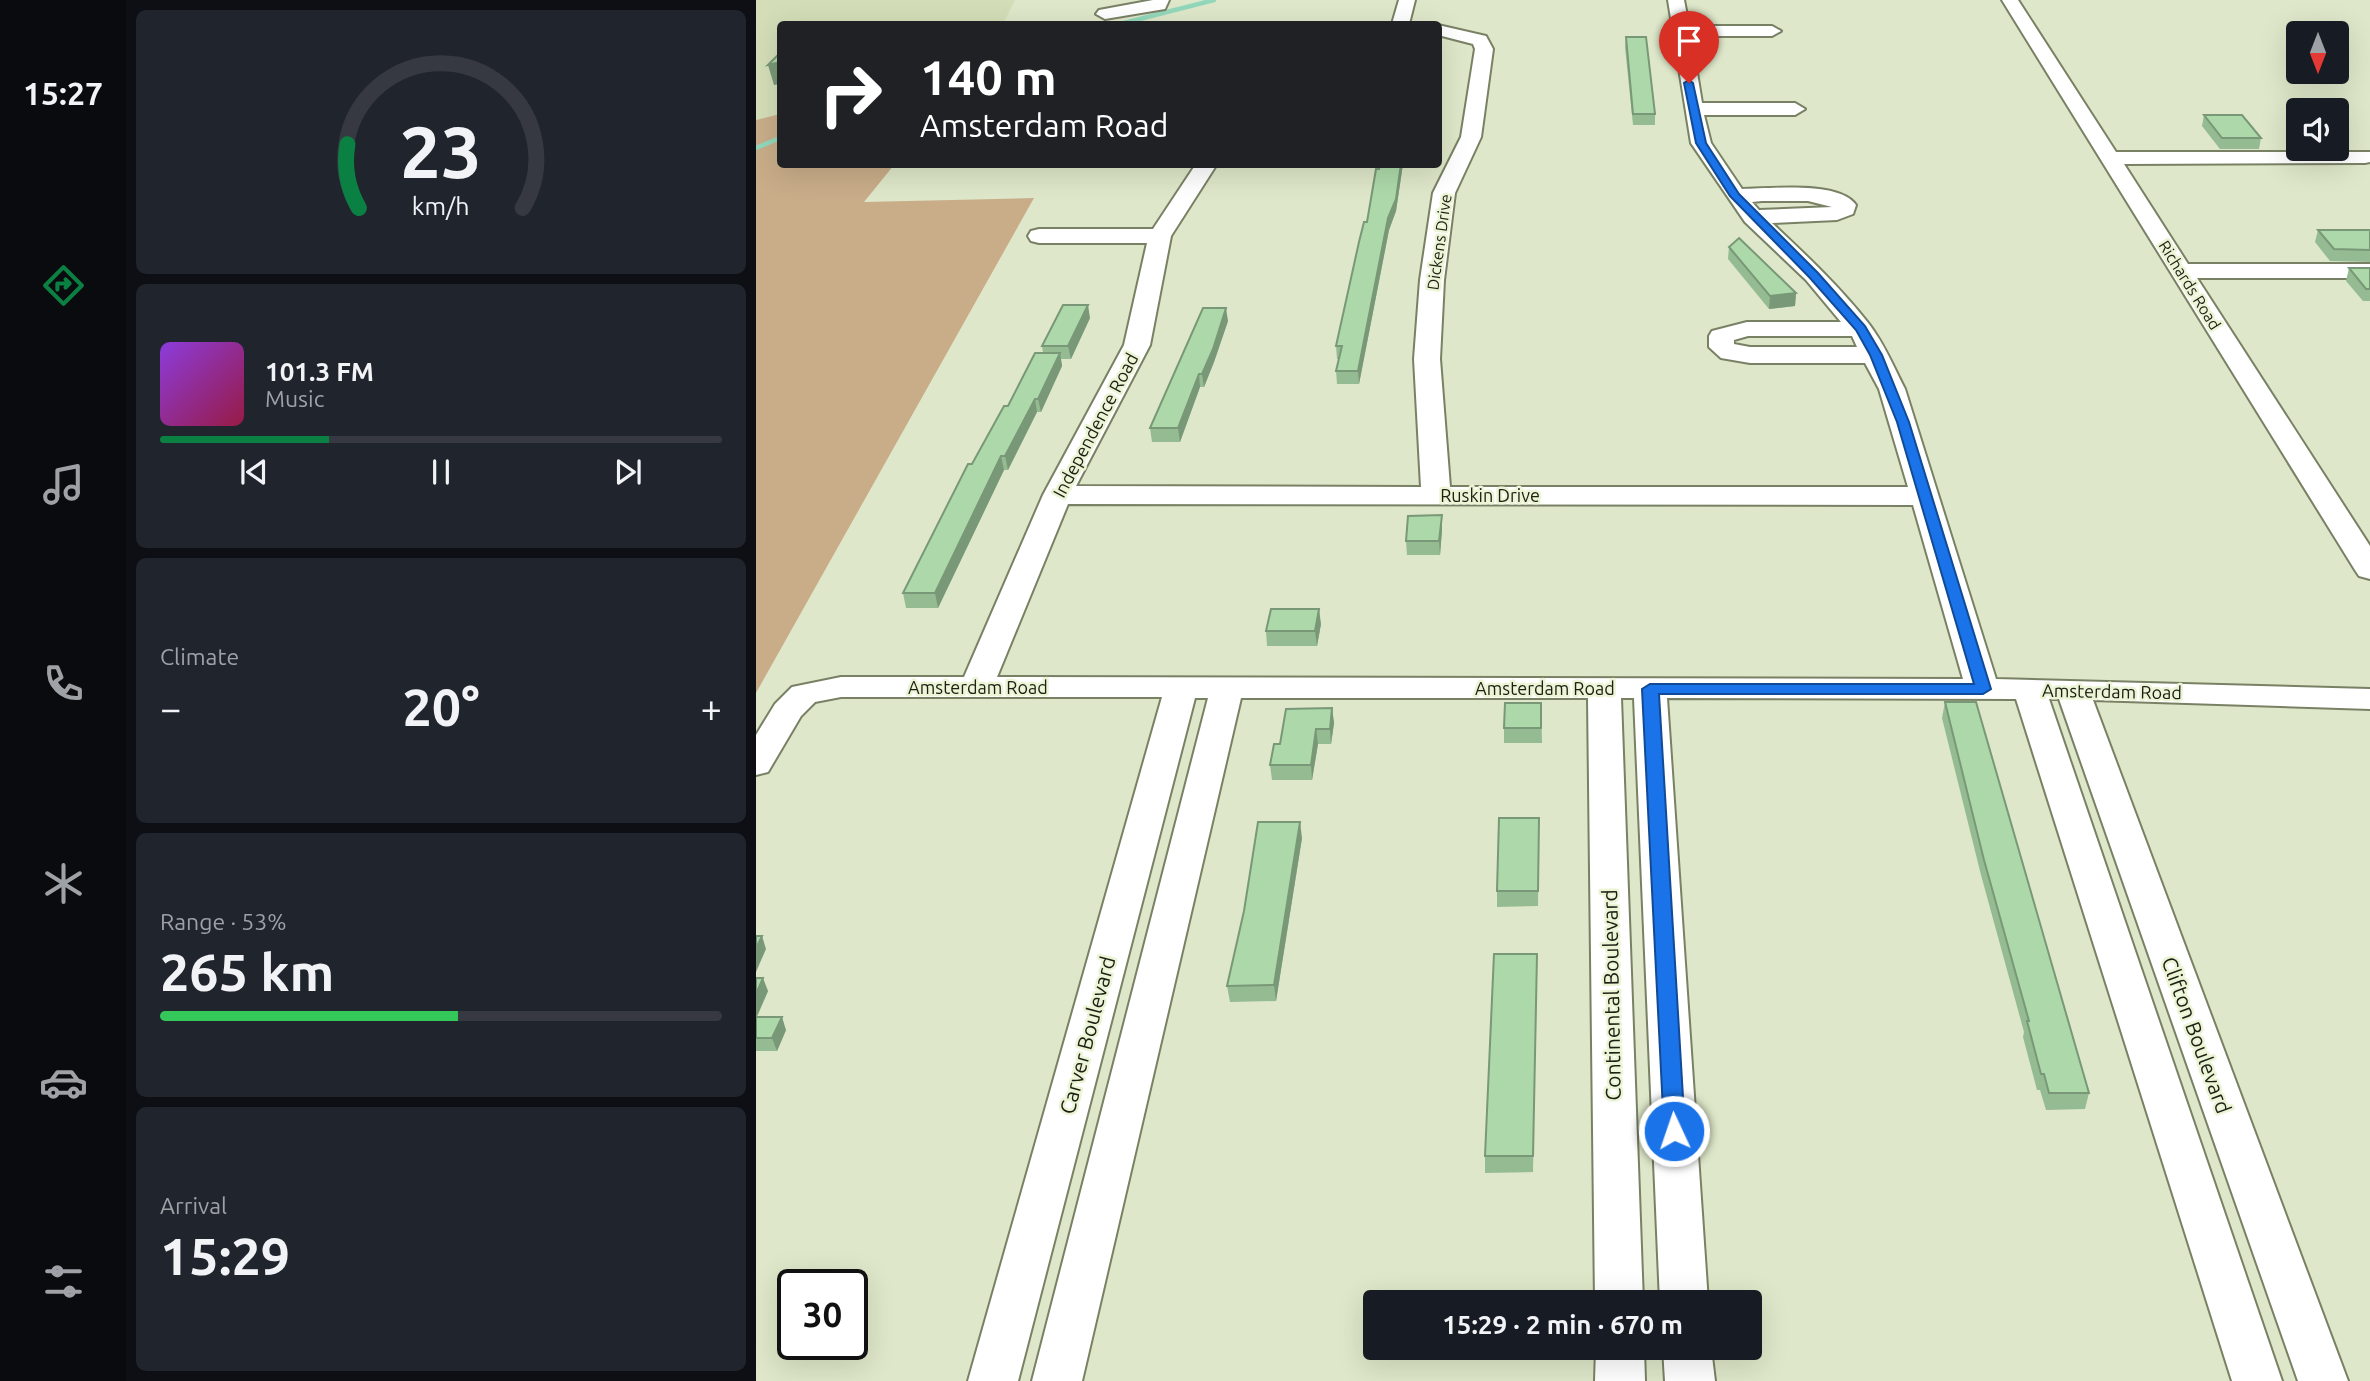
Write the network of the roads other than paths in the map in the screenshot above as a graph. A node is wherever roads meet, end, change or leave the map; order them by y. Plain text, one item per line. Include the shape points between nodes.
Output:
1 (1161, 0) edge
2 (1407, 0) edge
3 (1676, 0) edge
4 (2010, 0) edge
5 (1105, 14) dead end
6 (1402, 21) edge
7 (1442, 31) edge
8 (1681, 31) junction
9 (1772, 31) dead end
10 (1692, 109) junction
11 (1795, 109) dead end
12 (2110, 158) junction
13 (2365, 158) dead end
14 (1204, 168) edge
15 (1736, 196) junction
16 (1754, 217) junction
17 (1039, 236) dead end
18 (1160, 236) junction
19 (2181, 271) junction
20 (2370, 271) edge
21 (1860, 329) junction
22 (1876, 355) junction
23 (1057, 495) junction
24 (1436, 495) junction
25 (1924, 496) junction
26 (2370, 570) edge
27 (977, 686) junction
28 (1181, 688) junction
29 (1227, 688) junction
30 (1604, 688) junction
31 (1650, 689) junction
32 (1983, 689) junction
33 (2029, 689) junction
34 (2072, 689) junction
35 (2370, 699) edge
36 (756, 764) edge
37 (1619, 1290) edge
38 (1683, 1290) edge
39 (1620, 1360) edge
40 (1688, 1360) edge
41 (993, 1381) edge
42 (1057, 1381) edge
43 (1620, 1381) edge
44 (1690, 1381) edge
45 (2256, 1381) edge
46 (2323, 1381) edge

1 - 5 street via 1147,9
2 - 6 street
3 - 8 street
4 - 12 street, Richards Road
7 - 24 street, Dickens Drive via 1480,40 1484,49 1471,137 1444,193 1432,280 1427,359
8 - 9 street
8 - 10 street
10 - 11 street
10 - 15 street via 1701,143
12 - 13 street
12 - 19 street, Richards Road
14 - 18 street, Independence Road
15 - 16 street
15 - 16 street via 1822,196 1845,205 1837,213
16 - 21 street via 1814,275
17 - 18 street
18 - 23 street, Independence Road via 1137,345
19 - 20 street
19 - 26 street, Richards Road
21 - 22 street
21 - 22 street via 1747,328 1721,336 1722,347 1730,353
22 - 25 street via 1892,389
23 - 24 street, Ruskin Drive
23 - 27 street, Independence Road
24 - 25 street, Ruskin Drive
25 - 32 street
27 - 28 street, Amsterdam Road
27 - 36 street, Amsterdam Road via 841,687 804,694 787,711
28 - 29 street, Amsterdam Road
28 - 41 street, Carver Boulevard
29 - 30 street, Amsterdam Road
29 - 42 street
30 - 31 street, Amsterdam Road
30 - 37 street, Continental Boulevard
31 - 32 street, Amsterdam Road
31 - 38 street
32 - 33 street, Amsterdam Road
33 - 34 street, Amsterdam Road
33 - 45 street
34 - 35 street, Amsterdam Road
34 - 46 street, Clifton Boulevard
39 - 43 street
40 - 44 street

